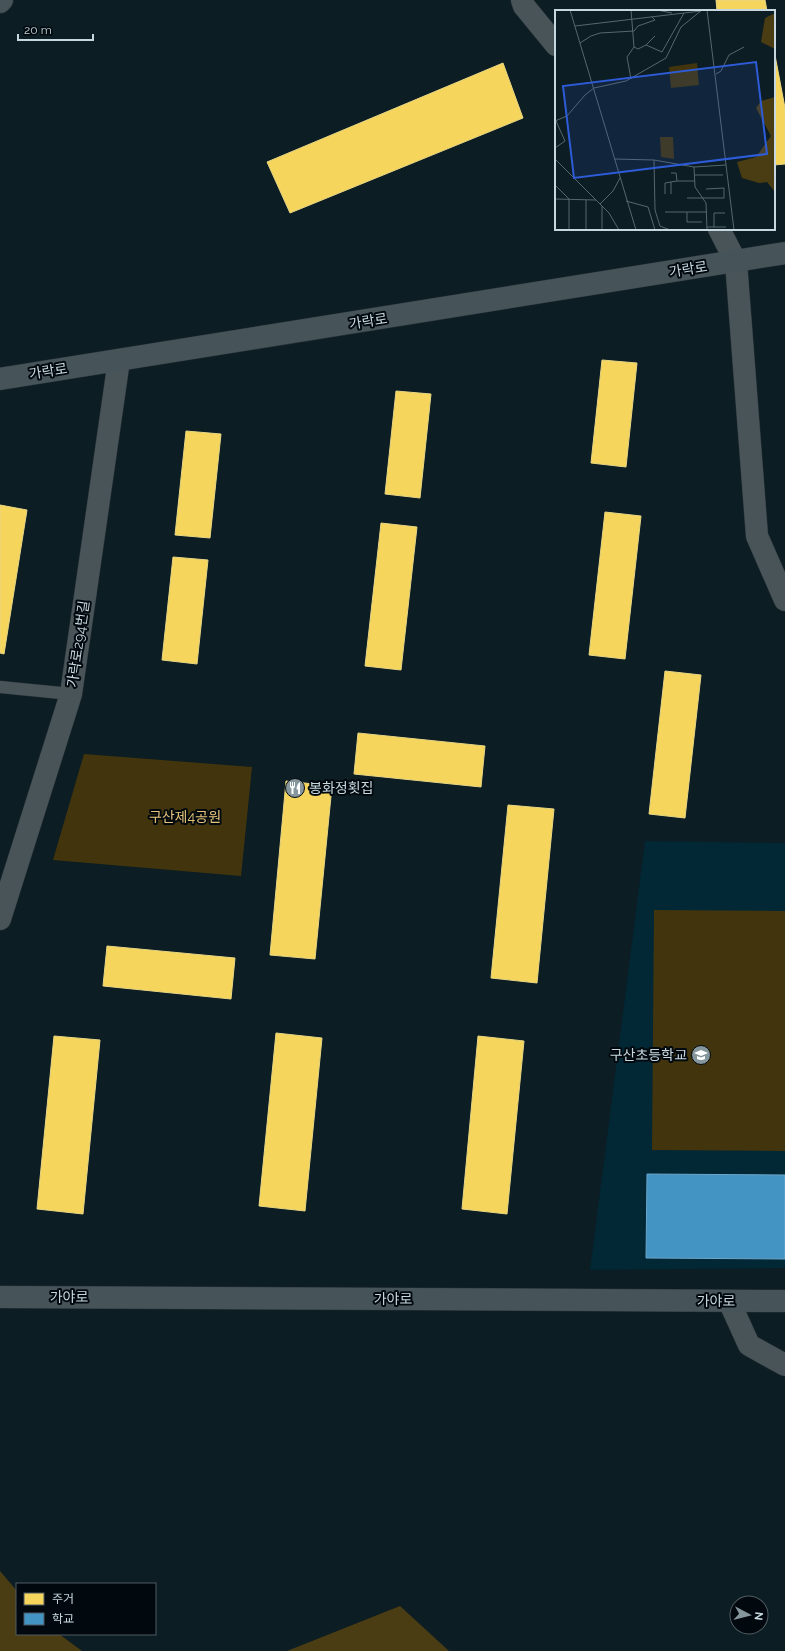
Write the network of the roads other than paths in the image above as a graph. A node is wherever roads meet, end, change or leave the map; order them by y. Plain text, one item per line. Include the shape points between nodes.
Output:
1 (522, 0) edge
2 (555, 44) edge
3 (720, 230) edge
4 (785, 253) edge
5 (736, 262) junction
6 (119, 360) junction
7 (0, 379) edge
8 (782, 587) edge
9 (0, 687) edge
10 (71, 694) junction
11 (0, 919) edge
12 (0, 1297) edge
13 (729, 1301) junction
14 (785, 1301) edge
15 (785, 1365) edge

1 - 2 street via 524,6
3 - 5 street
4 - 5 street, 가락로
5 - 6 street, 가락로
5 - 8 street via 757,536
6 - 7 street, 가락로
6 - 10 street, 가락로294번길
9 - 10 lane
10 - 11 street, 가락로294번길
12 - 13 street, 가야로
13 - 14 street, 가야로
13 - 15 street via 749,1345

